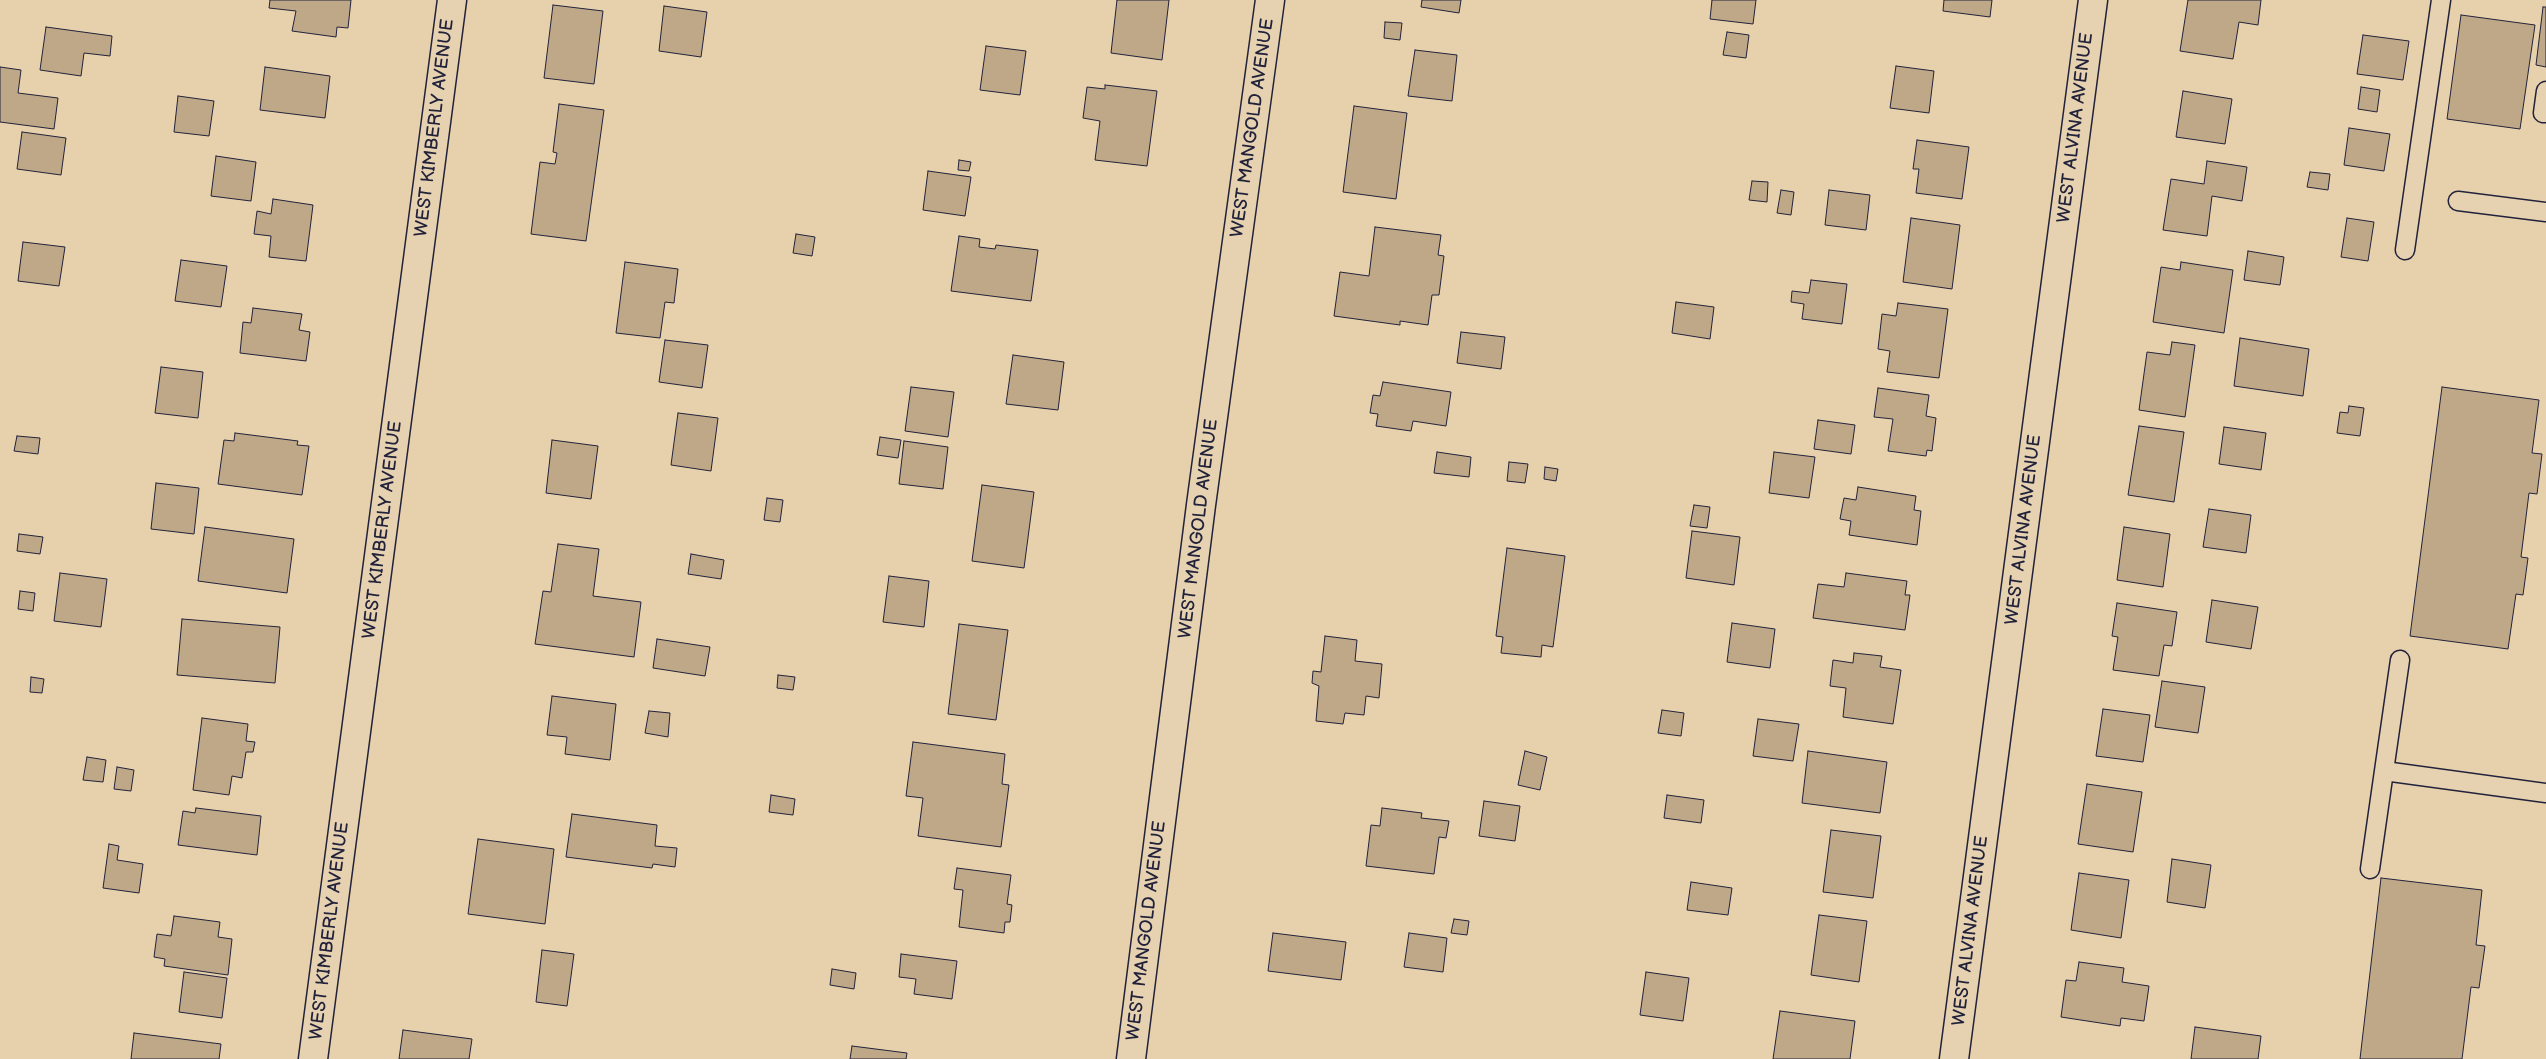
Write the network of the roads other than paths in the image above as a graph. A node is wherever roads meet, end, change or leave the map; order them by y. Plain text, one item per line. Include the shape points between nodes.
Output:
1 (452, 0) edge
2 (1270, 0) edge
3 (2093, 0) edge
4 (2441, 0) edge
5 (2546, 91) edge
6 (2546, 113) edge
7 (2458, 201) dead end
8 (2546, 212) edge
9 (2405, 250) dead end
10 (2400, 660) dead end
11 (2384, 771) junction
12 (2546, 793) edge
13 (2370, 869) dead end
14 (314, 1059) edge
15 (1131, 1059) edge
16 (1954, 1059) edge

1 - 14 street, WEST KIMBERLY AVENUE
2 - 15 street, WEST MANGOLD AVENUE via 1201,505
3 - 16 street, WEST ALVINA AVENUE
4 - 9 lane
5 - 6 lane via 2543,113
7 - 8 lane
10 - 11 lane
11 - 12 lane
11 - 13 lane

